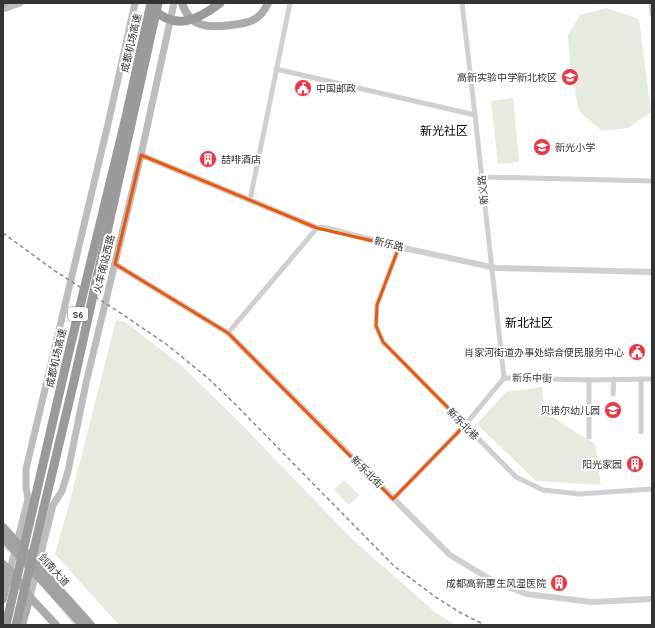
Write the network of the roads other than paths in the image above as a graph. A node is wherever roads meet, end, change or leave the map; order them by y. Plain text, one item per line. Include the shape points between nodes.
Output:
1 (20, 3) edge
2 (135, 3) edge
3 (150, 3) edge
4 (158, 3) edge
5 (174, 3) edge
6 (182, 3) edge
7 (220, 3) edge
8 (268, 3) edge
9 (290, 3) edge
10 (462, 3) edge
11 (651, 3) edge
12 (3, 9) edge
13 (652, 14) edge
14 (276, 69) junction
15 (476, 115) junction
16 (141, 155) junction
17 (482, 177) junction
18 (652, 181) edge
19 (250, 200) junction
20 (317, 228) junction
21 (399, 247) junction
22 (115, 264) junction
23 (491, 267) junction
24 (652, 272) edge
25 (228, 333) junction
26 (504, 378) junction
27 (614, 379) junction
28 (641, 379) junction
29 (652, 379) edge
30 (589, 380) junction
31 (613, 394) dead end
32 (465, 425) junction
33 (641, 432) dead end
34 (589, 437) dead end
35 (652, 488) edge
36 (28, 499) junction
37 (393, 499) junction
38 (53, 505) junction
39 (3, 527) edge
40 (3, 538) edge
41 (3, 564) edge
42 (7, 574) edge
43 (30, 597) junction
44 (3, 599) edge
45 (652, 599) edge
46 (6, 625) edge
47 (16, 625) edge
48 (22, 625) edge
49 (56, 625) edge
50 (82, 625) edge
51 (91, 625) edge

1 - 12 main road
2 - 36 main road via 26,469
3 - 7 highway, bridge via 165,18 182,21 201,16
3 - 46 highway, 成都机场高速 / S6, bridge via 126,117
4 - 47 highway, 成都机场高速 / S6, bridge via 74,381
5 - 16 main road, 火车南站西路
6 - 8 main road via 192,19 204,26 214,27 248,23 261,15
9 - 14 street
10 - 15 street, 新义路
11 - 13 street
14 - 15 street
14 - 19 street
15 - 17 street, 新义路
16 - 19 street, 新乐路
16 - 22 main road, 火车南站西路
17 - 18 street
17 - 23 street, 新义路
19 - 20 street, 新乐路
20 - 21 street, 新乐路
20 - 25 street
21 - 23 street, 新乐路
21 - 32 street, 新乐北巷 via 377,306 376,326 383,342
22 - 25 street, 新乐北街
22 - 38 main road, 火车南站西路 via 68,470 62,490
23 - 24 street, 新乐路
23 - 26 street, 新义路
25 - 37 street, 新乐北街
26 - 30 street, 新乐中街
26 - 32 street, 新乐中街
27 - 28 street, 新乐中街
27 - 30 street, 新乐中街
27 - 31 street
28 - 29 street, 新乐中街
28 - 33 street
30 - 34 street
32 - 35 street, 新乐北巷 via 516,477 543,490 578,494
32 - 37 street, 新乐中街
36 - 38 main road via 38,506
36 - 42 main road
37 - 45 street, 新乐北街 via 450,555 488,578 526,594 592,602
38 - 43 main road, 火车南站西路
39 - 51 highway, 剑南大道, bridge
40 - 50 highway, 剑南大道, bridge
41 - 42 main road
42 - 43 main road
42 - 44 main road
43 - 48 main road
43 - 49 main road

